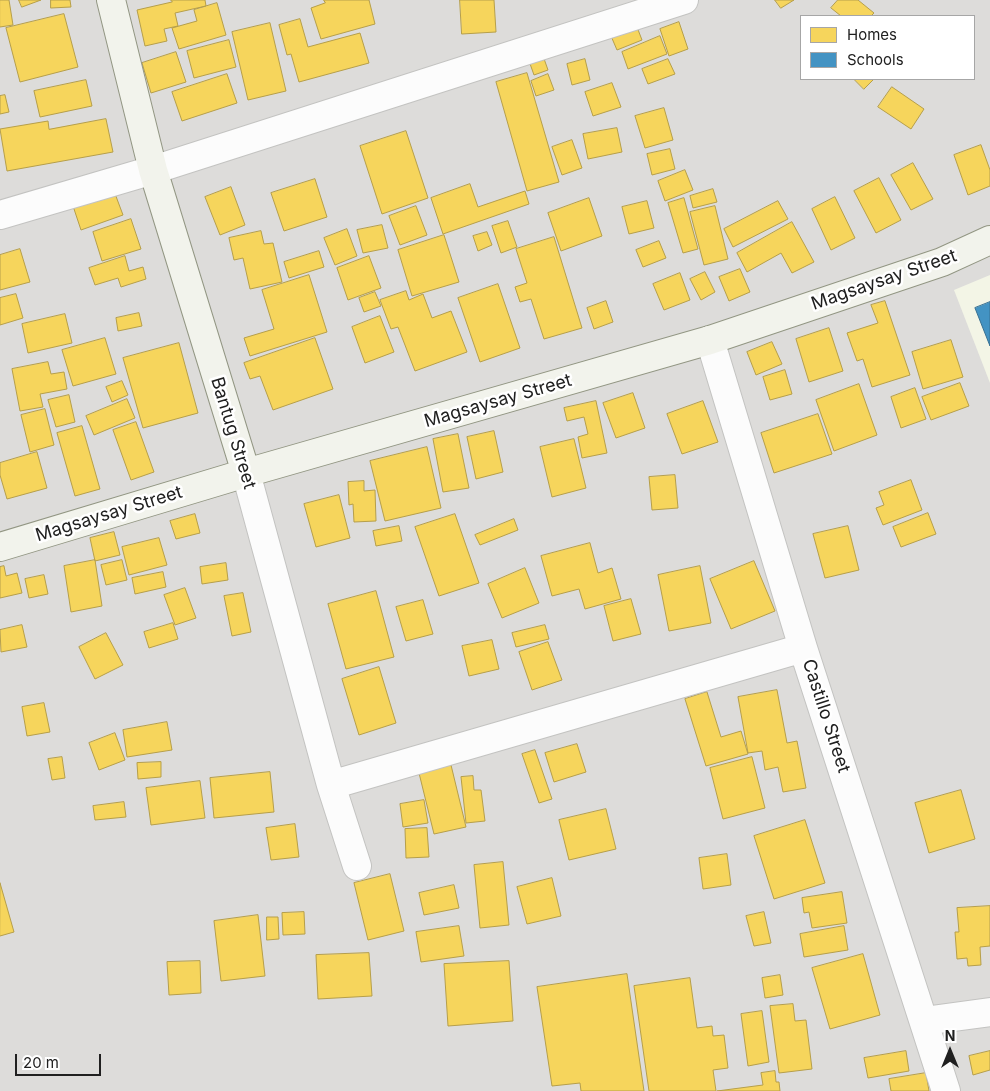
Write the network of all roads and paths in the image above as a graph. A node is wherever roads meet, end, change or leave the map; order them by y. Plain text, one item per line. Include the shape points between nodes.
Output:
1 (112, 0) edge
2 (684, 0) edge
3 (153, 170) junction
4 (0, 215) edge
5 (990, 240) edge
6 (710, 340) junction
7 (246, 473) junction
8 (0, 547) edge
9 (803, 648) junction
10 (331, 785) junction
11 (357, 866) dead end
12 (990, 1012) edge
13 (924, 1021) junction
14 (946, 1091) edge

1 - 3 street, Bantug Street
2 - 3 street
3 - 4 street
3 - 7 street, Bantug Street
5 - 6 street, Magsaysay Street via 942,262
6 - 7 street, Magsaysay Street
6 - 9 street, Castillo Street
7 - 8 street, Magsaysay Street
7 - 10 street, Bantug Street
9 - 10 street
9 - 13 street, Castillo Street
10 - 11 street, Bantug Street
12 - 13 street
13 - 14 street, Castillo Street

